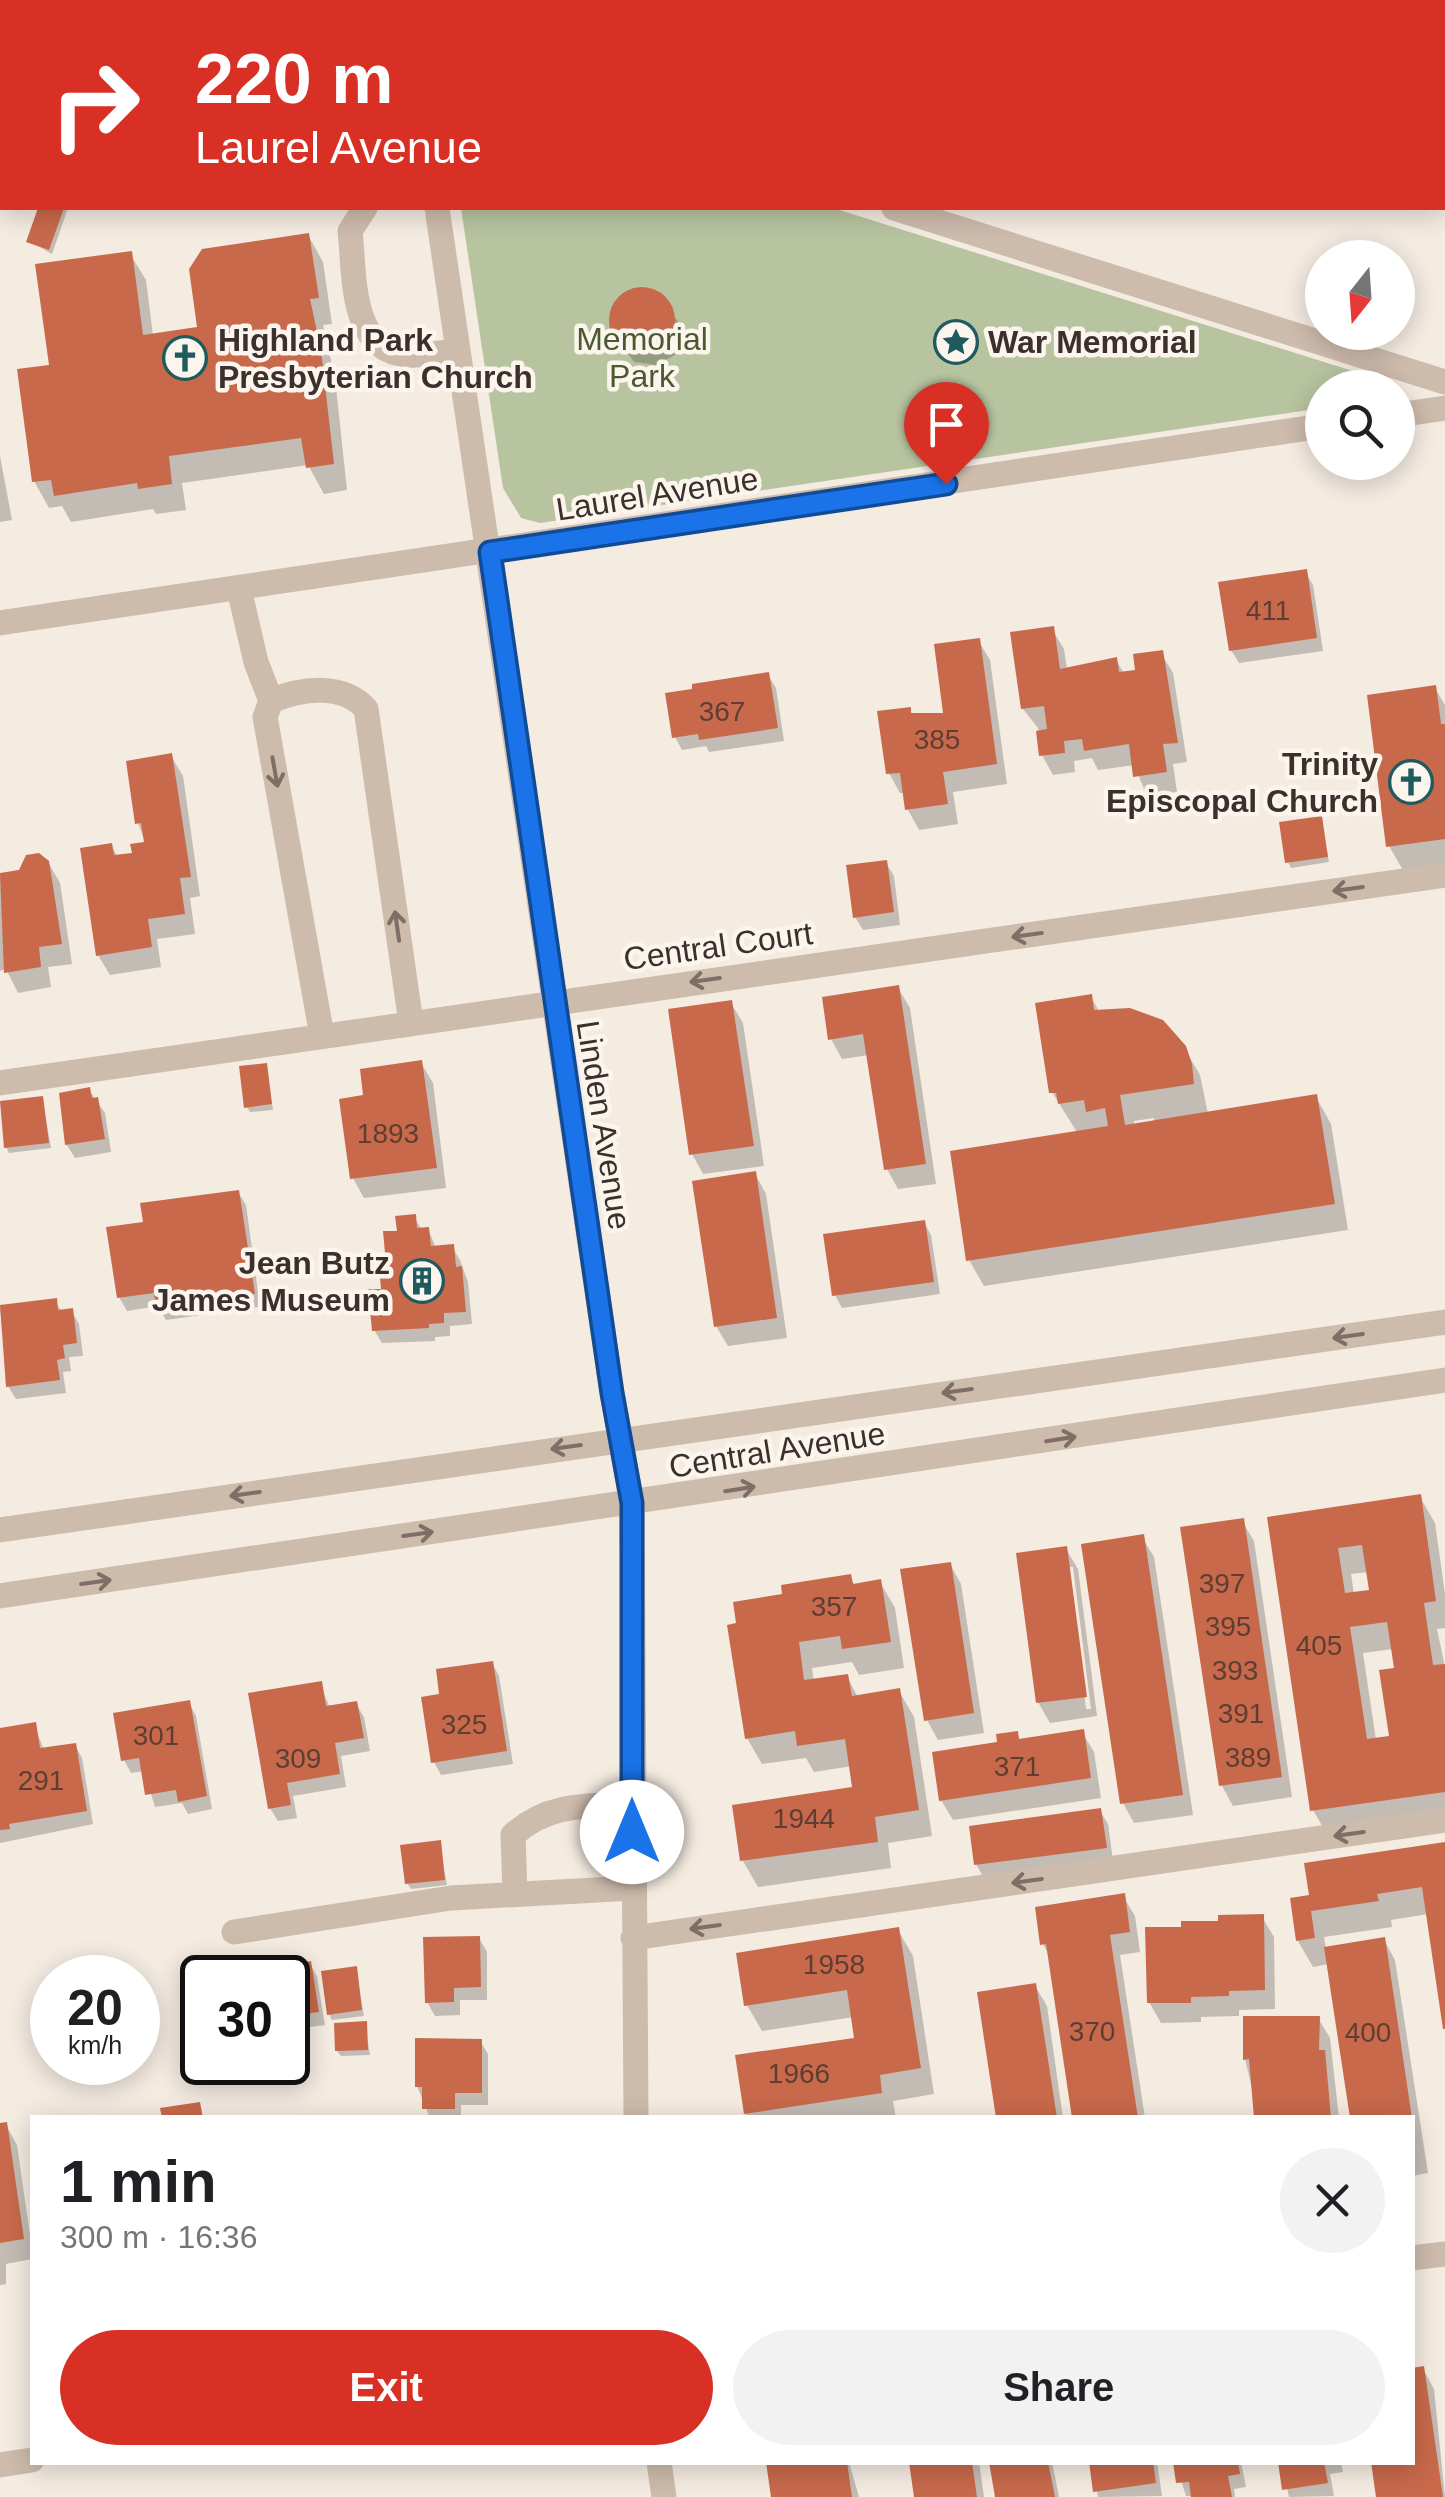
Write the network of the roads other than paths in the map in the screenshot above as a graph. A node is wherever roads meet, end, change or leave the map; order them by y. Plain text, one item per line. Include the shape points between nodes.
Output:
1 (364, 210) edge
2 (436, 210) edge
3 (900, 210) edge
4 (456, 351) junction
5 (1445, 382) edge
6 (1445, 408) edge
7 (1415, 412) edge
8 (1305, 429) edge
9 (490, 552) junction
10 (239, 589) junction
11 (0, 623) edge
12 (271, 702) junction
13 (1445, 875) edge
14 (553, 1002) junction
15 (411, 1023) junction
16 (322, 1036) junction
17 (0, 1083) edge
18 (1445, 1322) edge
19 (1445, 1380) edge
20 (619, 1440) junction
21 (632, 1503) junction
22 (0, 1530) edge
23 (0, 1596) edge
24 (632, 1804) junction
25 (1445, 1820) edge
26 (633, 1888) junction
27 (515, 1893) junction
28 (234, 1932) dead end
29 (633, 1938) junction
30 (636, 2115) edge
31 (1445, 2254) edge
32 (1415, 2258) edge
33 (30, 2460) edge
34 (0, 2464) edge
35 (659, 2465) edge
36 (664, 2497) edge

1 - 4 street via 350,230 362,325 376,344 405,355
2 - 4 street, Linden Avenue
3 - 5 street
4 - 9 street, Linden Avenue
6 - 7 street
8 - 9 street, Laurel Avenue
9 - 10 street, Laurel Avenue
9 - 14 street, Linden Avenue
10 - 11 street, Laurel Avenue
10 - 12 street
15 -> 12 street via 366,709 339,690
12 -> 16 street via 265,717
13 -> 14 street, Central Court
14 - 15 street, Central Court
14 - 20 street, Linden Avenue
15 - 16 street, Central Court
16 - 17 street, Central Court
18 -> 20 street, Central Avenue
21 -> 19 street, Central Avenue
20 - 21 street, Linden Avenue
20 -> 22 street, Central Avenue
23 -> 21 street, Central Avenue
21 - 24 street, Linden Avenue
24 - 26 street, Linden Avenue
24 - 27 street via 560,1807 530,1819 514,1834
25 -> 29 street
26 - 27 street
26 - 29 street, Linden Avenue
27 - 28 street
29 - 30 street, Linden Avenue
31 - 32 street
33 - 34 street
35 - 36 street

